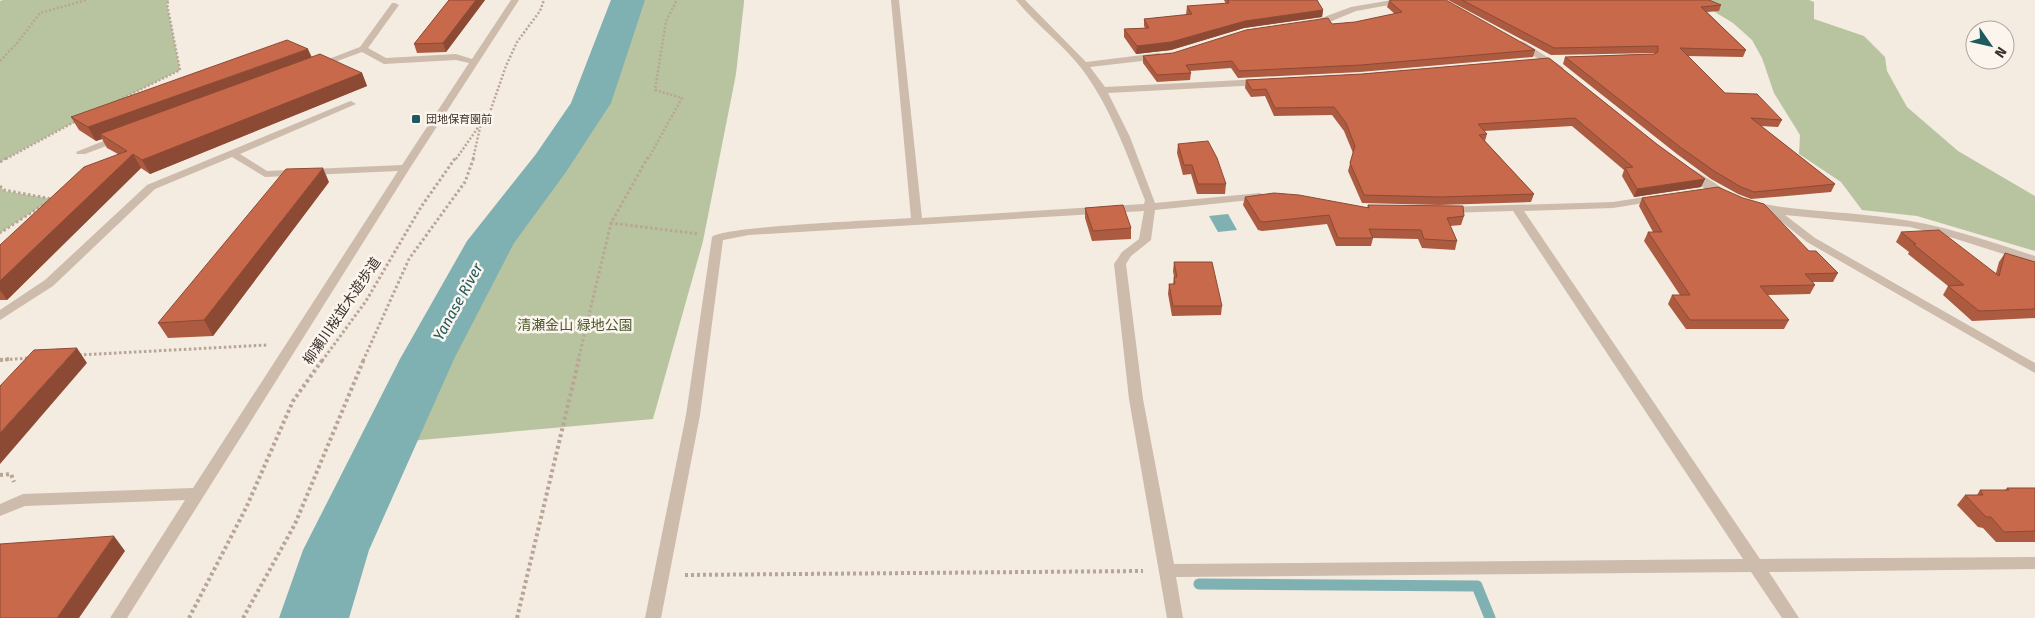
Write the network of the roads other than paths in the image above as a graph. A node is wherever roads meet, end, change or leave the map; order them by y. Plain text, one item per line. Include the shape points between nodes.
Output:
1 (515, 0) edge
2 (895, 0) edge
3 (1020, 0) edge
4 (1406, 0) edge
5 (395, 5) dead end
6 (1306, 24) edge
7 (1514, 40) edge
8 (363, 49) junction
9 (1172, 55) edge
10 (1568, 59) edge
11 (1549, 60) junction
12 (474, 62) junction
13 (1530, 62) edge
14 (1084, 65) junction
15 (309, 69) edge
16 (1568, 75) edge
17 (1271, 82) edge
18 (1102, 90) junction
19 (351, 104) dead end
20 (126, 136) edge
21 (81, 152) dead end
22 (232, 153) junction
23 (1684, 167) edge
24 (405, 168) junction
25 (1715, 190) junction
26 (1697, 193) edge
27 (1270, 197) edge
28 (1669, 197) edge
29 (1149, 207) junction
30 (1516, 208) junction
31 (1430, 210) edge
32 (1774, 211) junction
33 (917, 221) junction
34 (2035, 260) edge
35 (0, 316) edge
36 (2035, 369) edge
37 (197, 494) junction
38 (0, 510) edge
39 (2035, 564) edge
40 (1755, 565) junction
41 (1168, 571) junction
42 (118, 618) edge
43 (653, 618) edge
44 (1175, 618) edge
45 (1791, 618) edge

1 - 12 street
2 - 33 street
3 - 14 street
4 - 6 street via 1354,8 1324,22
5 - 8 street
7 - 11 street
8 - 12 street via 384,61 456,57
8 - 15 street
9 - 14 street
10 - 11 street
11 - 13 street
11 - 16 street
12 - 24 street
14 - 18 street
17 - 18 street
18 - 29 street via 1125,137 1150,200
19 - 22 street
20 - 21 street
22 - 24 street via 265,174
22 - 35 street via 151,187 50,283
23 - 25 street
24 - 37 street
25 - 26 street
25 - 32 street
27 - 29 street
28 - 30 street via 1614,204
29 - 33 street
29 - 41 street via 1145,240 1126,254 1120,264 1136,399
30 - 31 street
30 - 40 street
32 - 34 street via 1909,224
32 - 36 street via 1811,240
33 - 43 street via 718,237 693,415
37 - 38 street via 22,500
37 - 42 street
39 - 40 street
40 - 41 street
40 - 45 street
41 - 44 street

